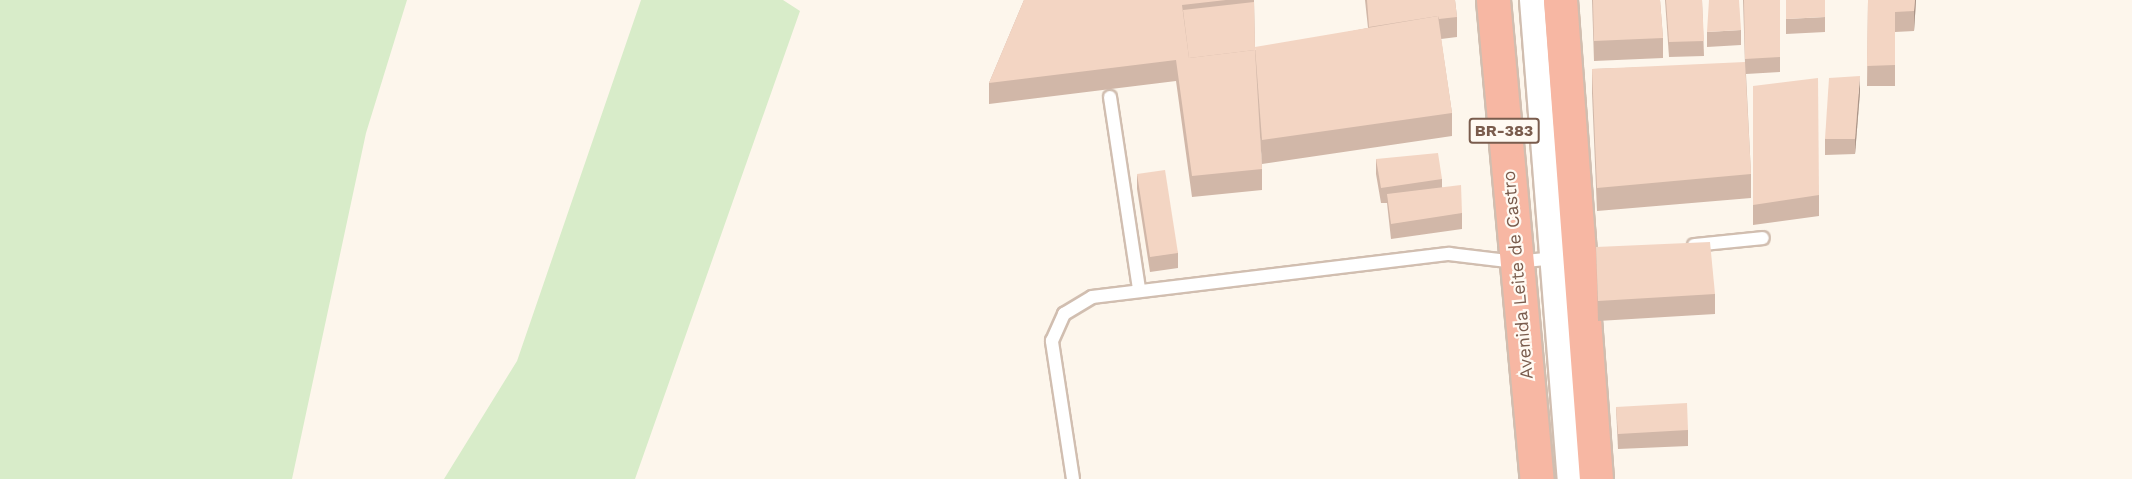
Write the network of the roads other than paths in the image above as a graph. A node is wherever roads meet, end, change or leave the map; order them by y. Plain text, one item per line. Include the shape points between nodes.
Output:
1 (1493, 0) edge
2 (1532, 0) edge
3 (1560, 0) edge
4 (1110, 98) dead end
5 (1762, 238) dead end
6 (1682, 246) edge
7 (1573, 256) junction
8 (1516, 262) junction
9 (1139, 290) junction
10 (1073, 479) edge
11 (1537, 479) edge
12 (1570, 479) edge
13 (1596, 479) edge

1 - 8 highway, Avenida Leite de Castro / BR-383
2 - 7 street
3 - 7 highway
4 - 9 lane
5 - 6 lane
7 - 8 lane
7 - 12 street
7 - 13 highway
8 - 9 lane via 1449,254
8 - 11 highway, Avenida Leite de Castro / BR-383
9 - 10 lane via 1092,297 1064,314 1052,341

